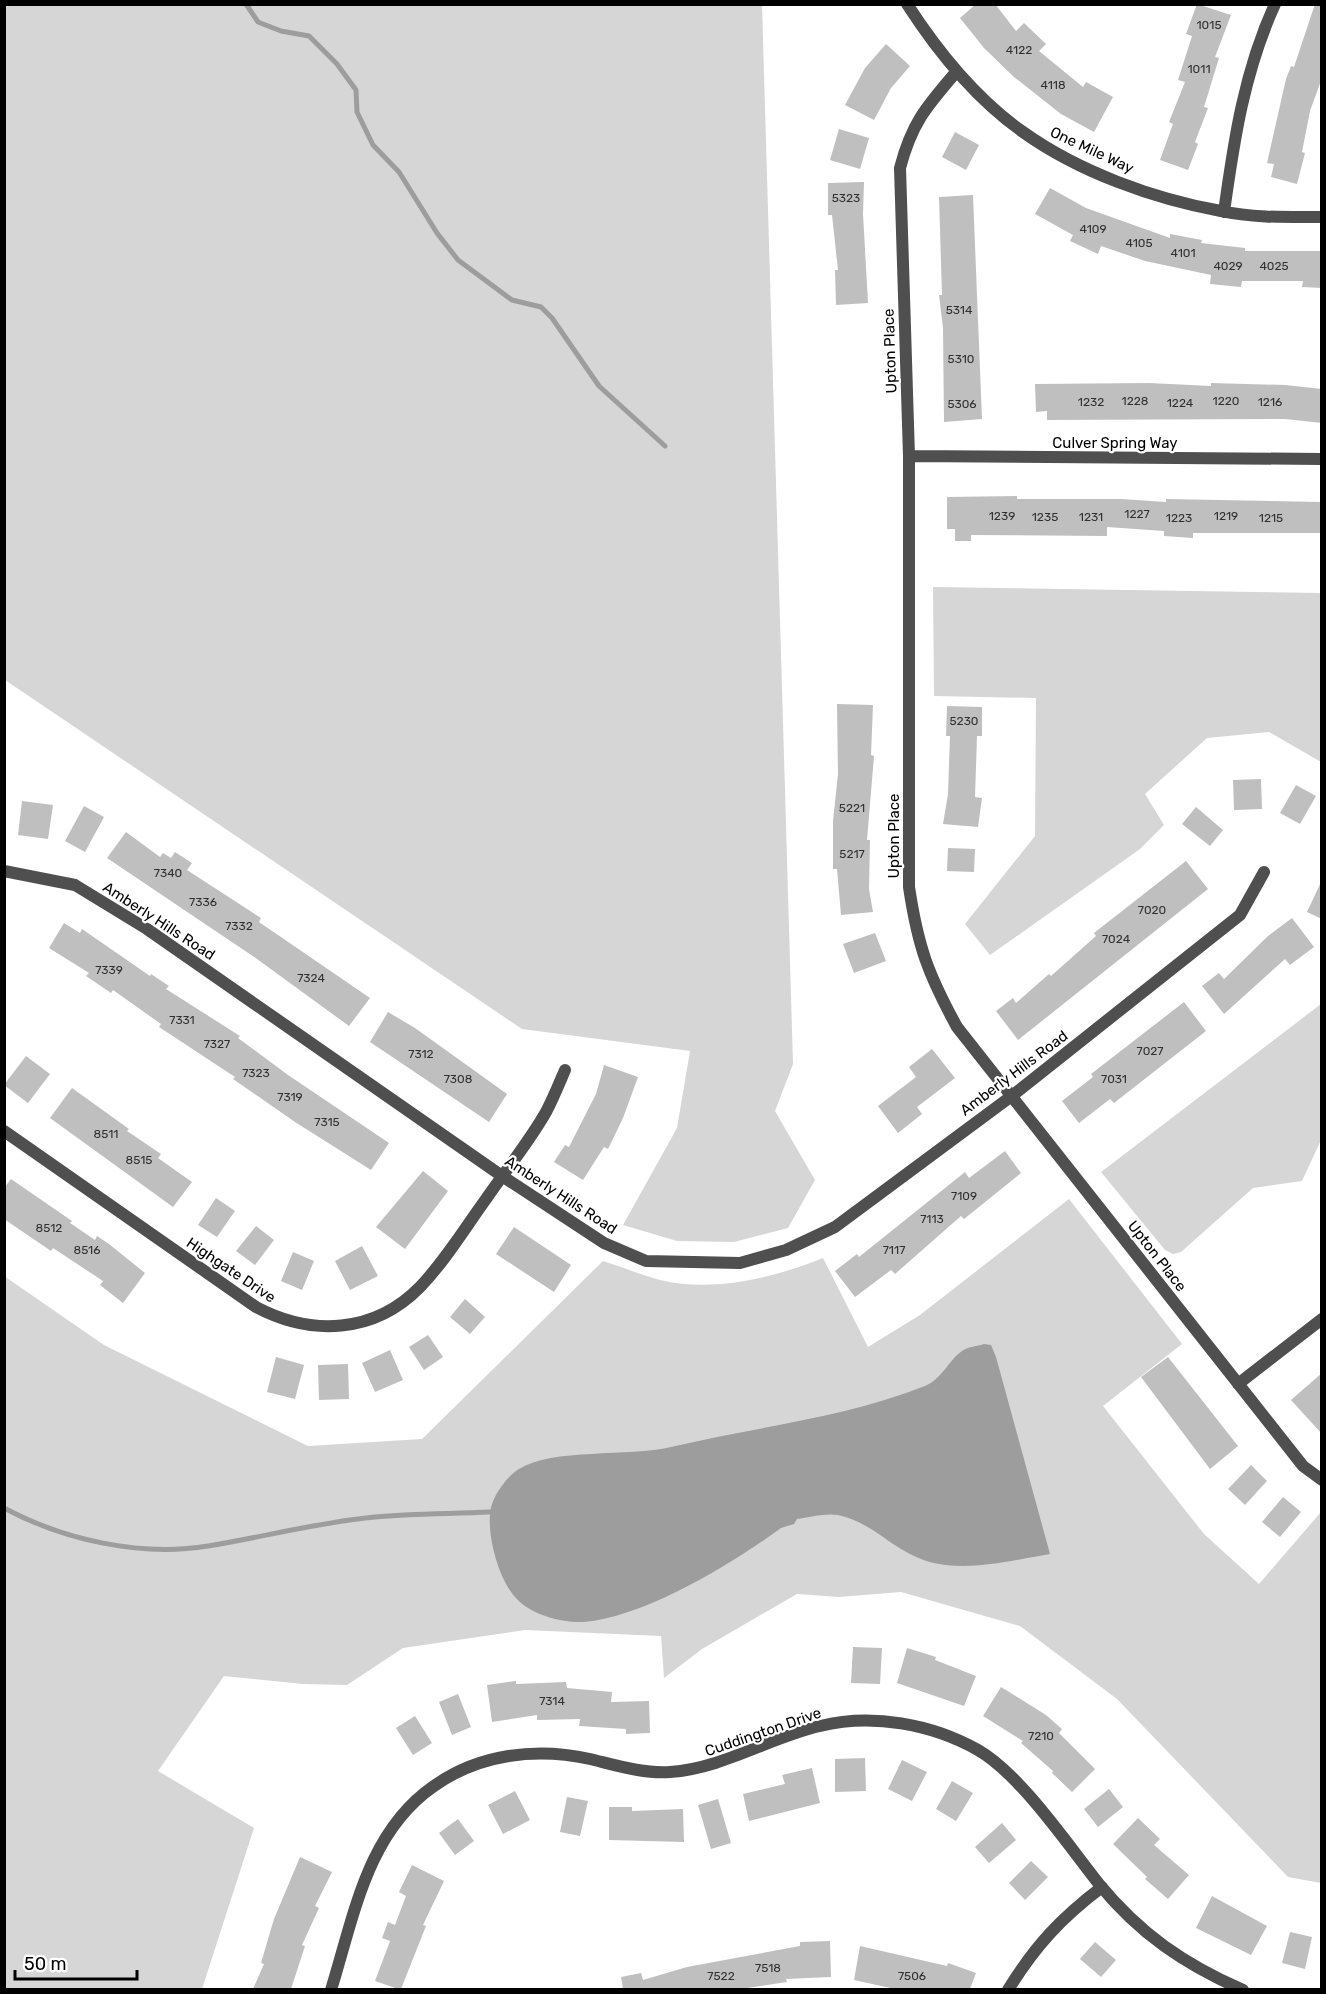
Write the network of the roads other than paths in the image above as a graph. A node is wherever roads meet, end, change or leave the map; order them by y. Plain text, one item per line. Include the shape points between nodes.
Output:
1 (907, 4) edge
2 (1275, 4) edge
3 (957, 71) junction
4 (1224, 212) junction
5 (1322, 217) edge
6 (909, 456) junction
7 (1322, 459) edge
8 (4, 871) edge
9 (1264, 872) dead end
10 (565, 1070) dead end
11 (1013, 1095) junction
12 (4, 1131) edge
13 (502, 1176) junction
14 (1322, 1319) edge
15 (1238, 1384) junction
16 (1322, 1480) edge
17 (1102, 1887) junction
18 (332, 1989) edge
19 (1008, 1989) edge
20 (1243, 1989) edge

1 - 3 street, One Mile Way
2 - 4 street via 1257,48 1236,120
3 - 4 street, One Mile Way via 1022,132 1056,153 1119,181
3 - 6 street, Upton Place via 921,113 900,168
4 - 5 street, One Mile Way
6 - 7 street, Culver Spring Way
6 - 11 street, Upton Place via 909,887 916,935 930,977 957,1027
8 - 13 street, Amberly Hills Road via 75,885 156,936
9 - 11 street, Amberly Hills Road via 1240,915
10 - 13 street, Highgate Drive via 546,1112
11 - 13 street, Amberly Hills Road via 835,1227 786,1250 740,1263 646,1261 604,1243
11 - 15 street, Upton Place
12 - 13 street, Highgate Drive via 256,1307 280,1320 321,1326 358,1323 388,1311 420,1288
14 - 15 street
15 - 16 street, Upton Place via 1303,1466
17 - 18 street, Cuddington Drive via 1047,1818 989,1758 938,1731 908,1724 820,1725 709,1767 688,1771 662,1773 552,1754 489,1758 431,1787 390,1828 373,1858
17 - 19 street via 1070,1911 1036,1947
17 - 20 street, Cuddington Drive via 1155,1941 1186,1963

